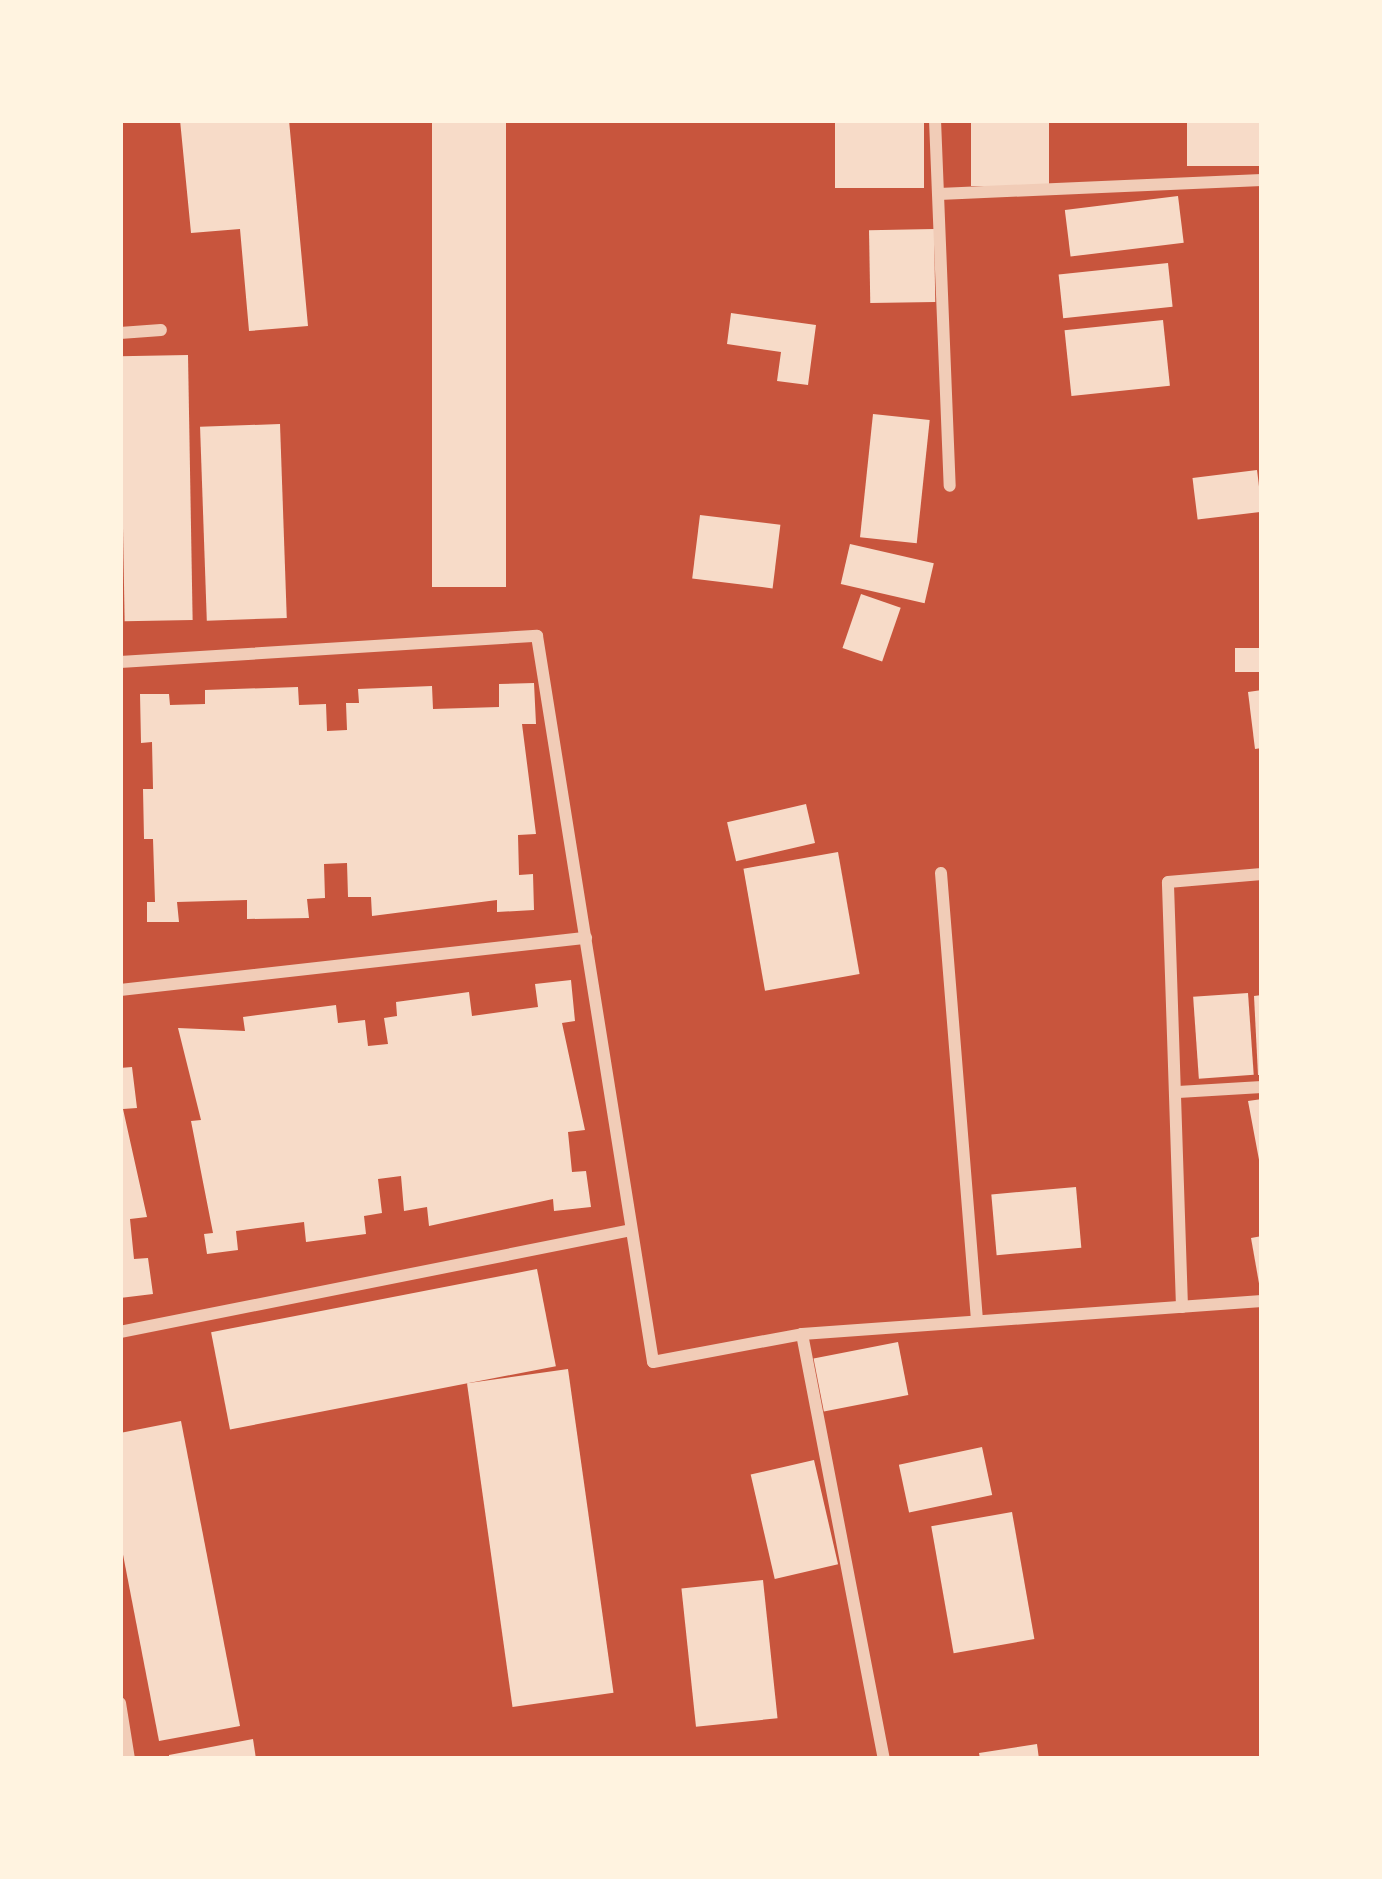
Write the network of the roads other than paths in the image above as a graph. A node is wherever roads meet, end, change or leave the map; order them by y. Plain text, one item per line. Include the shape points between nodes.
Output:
1 (935, 120) edge
2 (1262, 180) edge
3 (939, 194) junction
4 (161, 330) dead end
5 (120, 333) edge
6 (950, 486) dead end
7 (120, 662) edge
8 (940, 873) dead end
9 (1262, 874) edge
10 (586, 938) junction
11 (120, 990) edge
12 (1262, 1087) edge
13 (1178, 1092) junction
14 (627, 1231) junction
15 (1262, 1301) edge
16 (1182, 1307) junction
17 (977, 1318) junction
18 (120, 1332) edge
19 (802, 1334) junction
20 (120, 1703) edge
21 (129, 1759) edge
22 (884, 1759) edge

1 - 3 street
2 - 3 street
3 - 6 street
4 - 5 street
7 - 10 street via 537,636
8 - 17 street
9 - 13 street via 1168,882
10 - 11 street
10 - 14 street
12 - 13 street
13 - 16 street
14 - 18 street
14 - 19 street via 653,1362
15 - 16 street
16 - 17 street
17 - 19 street
19 - 22 street
20 - 21 street

